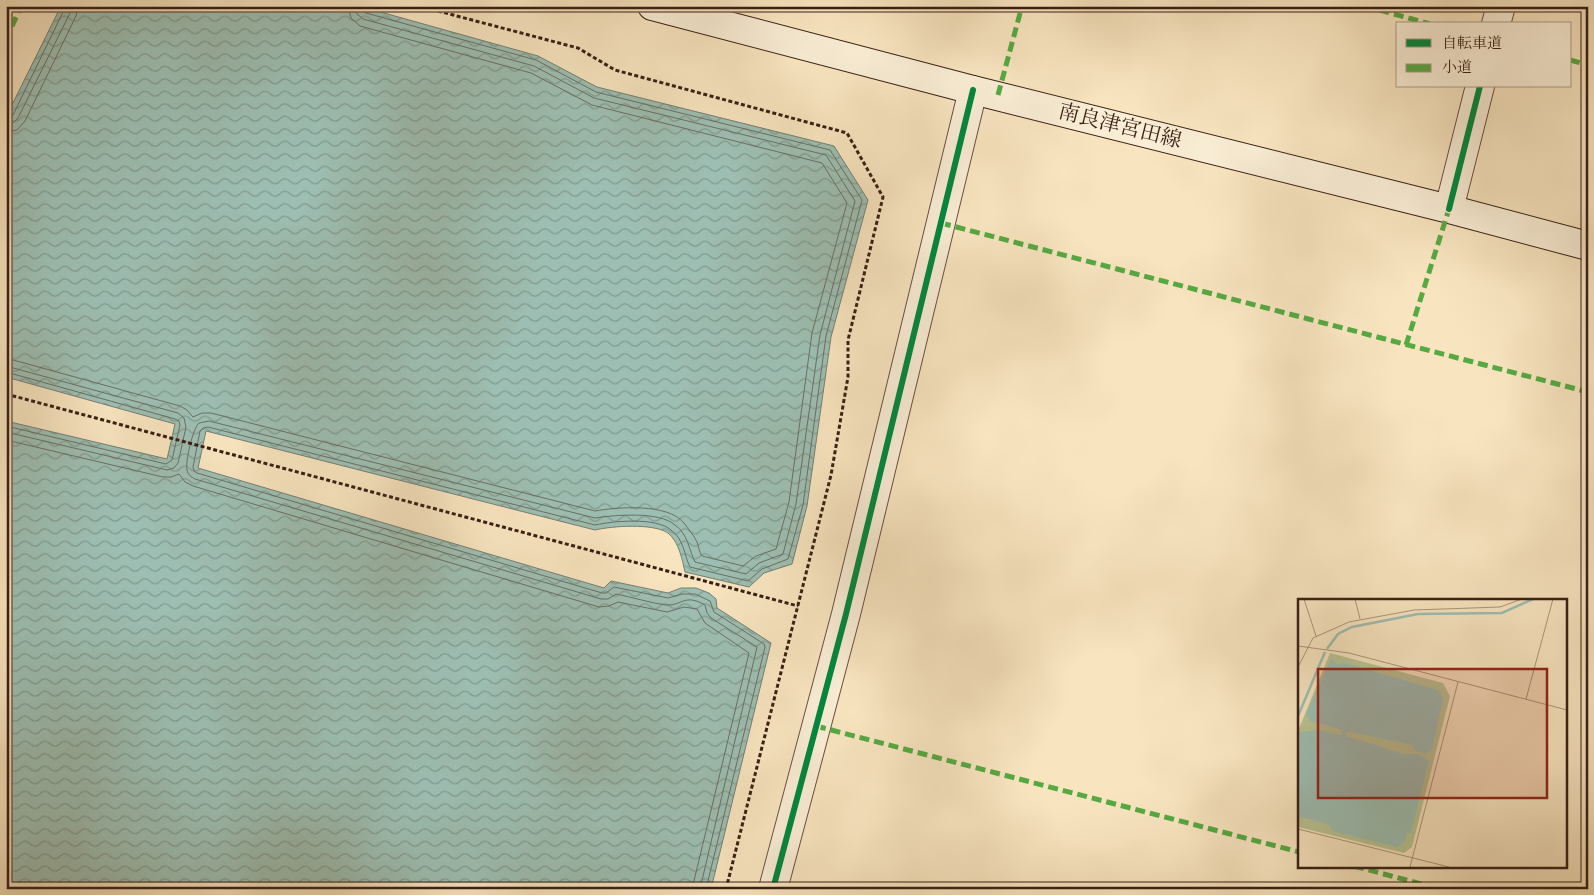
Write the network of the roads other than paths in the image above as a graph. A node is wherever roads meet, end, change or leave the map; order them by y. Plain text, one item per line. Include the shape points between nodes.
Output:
1 (652, 6) edge
2 (1500, 6) edge
3 (1496, 22) edge
4 (1479, 88) edge
5 (973, 90) junction
6 (1449, 209) junction
7 (1588, 246) edge
8 (774, 889) edge

1 - 5 street, 南良津宮田線
2 - 3 street
4 - 6 street
5 - 6 street, 南良津宮田線
5 - 8 street via 848,604
6 - 7 street, 南良津宮田線

